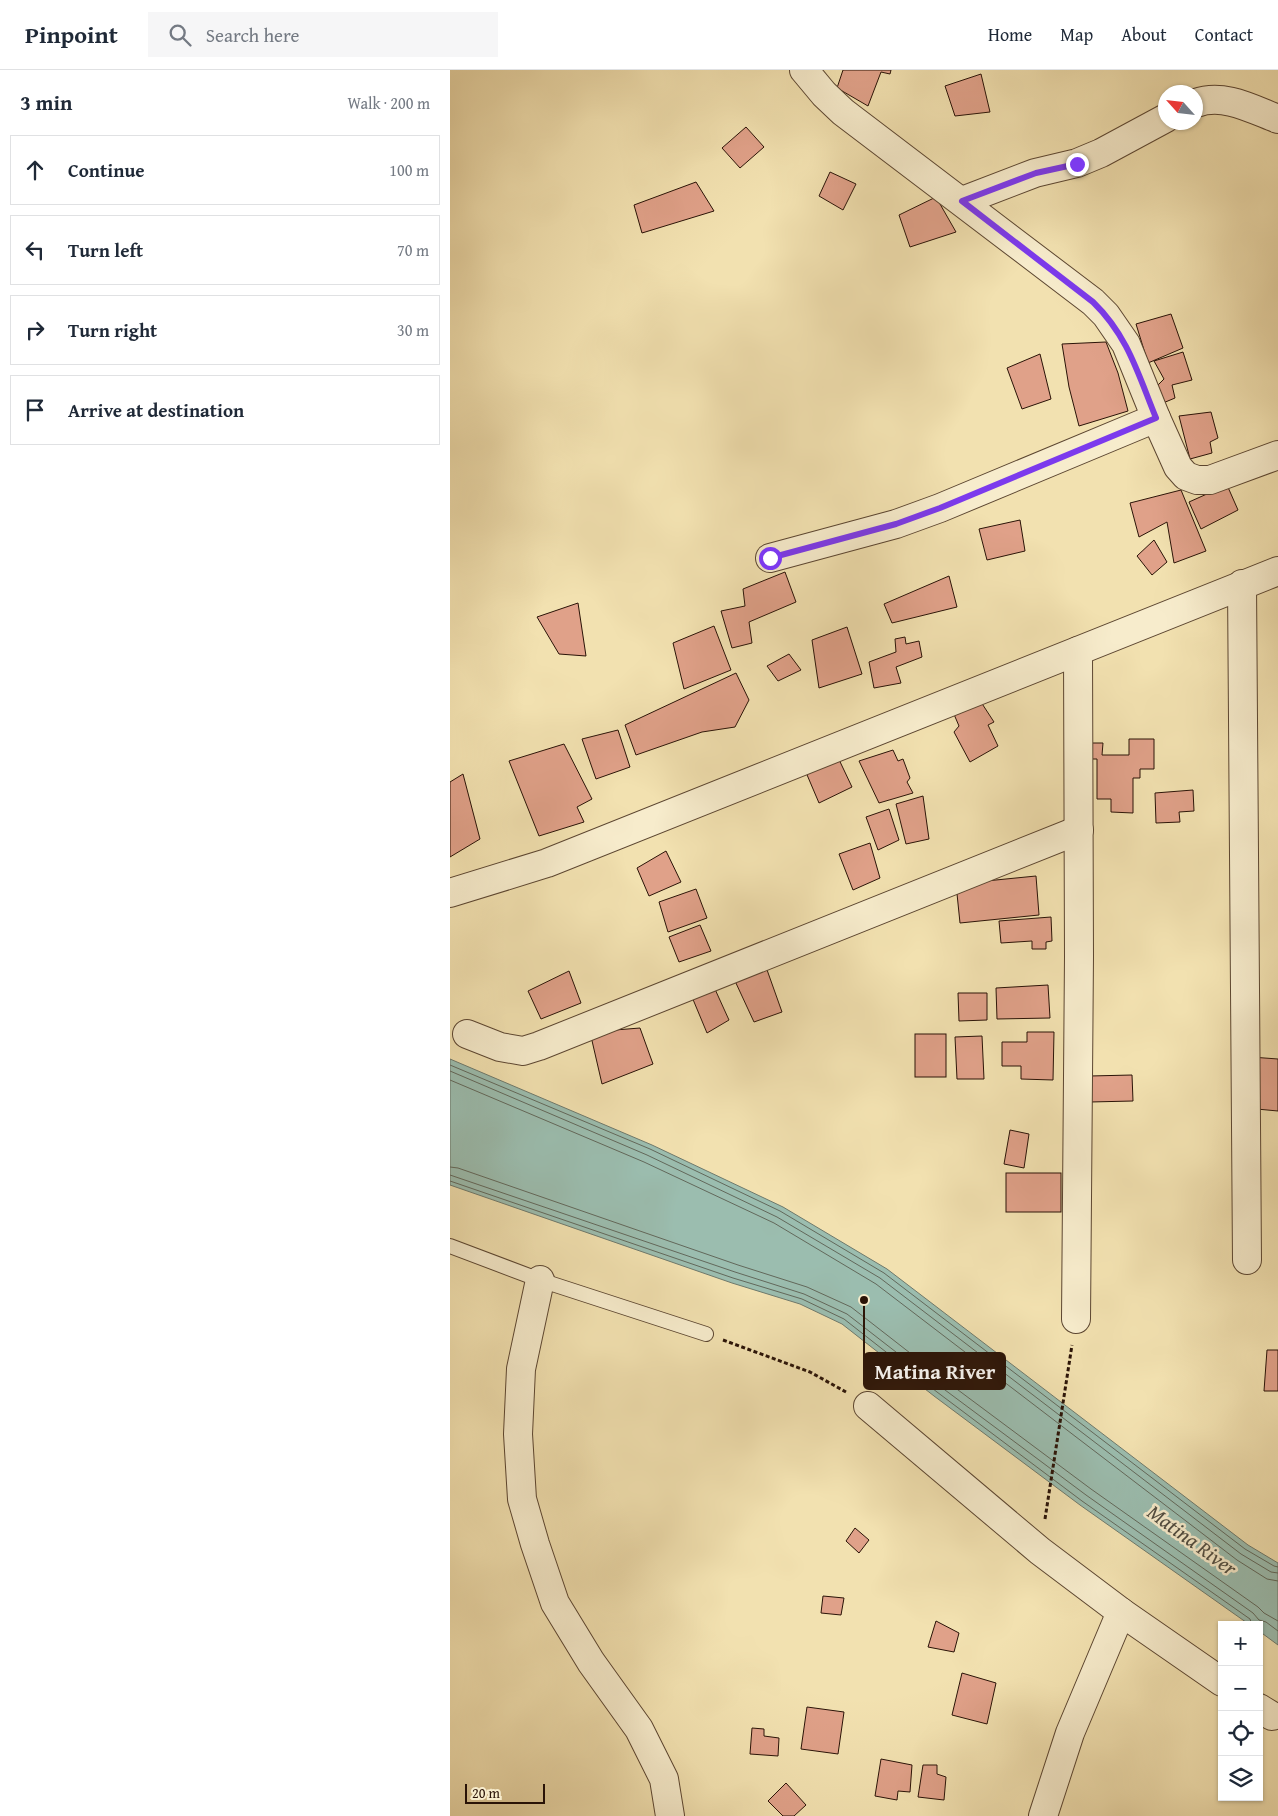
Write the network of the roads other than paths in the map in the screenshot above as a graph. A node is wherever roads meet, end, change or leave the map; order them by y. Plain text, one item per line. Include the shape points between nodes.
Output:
1 (804, 70) edge
2 (1203, 101) edge
3 (1278, 119) edge
4 (1158, 122) edge
5 (962, 201) junction
6 (1156, 418) junction
7 (1278, 455) edge
8 (770, 558) dead end
9 (1278, 571) edge
10 (1242, 584) junction
11 (1078, 651) junction
12 (1079, 830) junction
13 (450, 893) edge
14 (467, 1034) dead end
15 (450, 1246) edge
16 (1246, 1260) dead end
17 (540, 1280) junction
18 (1076, 1319) dead end
19 (706, 1334) road end
20 (868, 1406) road end
21 (1121, 1612) junction
22 (1218, 1679) edge
23 (670, 1816) edge
24 (1044, 1816) edge

1 - 5 street via 843,112
2 - 3 street via 1232,102
4 - 5 street via 1077,164 1036,173
5 - 6 street via 1106,315 1126,344
6 - 7 street via 1178,467 1186,476 1197,480 1210,480
6 - 8 street via 913,518
9 - 10 street
10 - 11 street
10 - 16 street
11 - 12 street
11 - 13 street via 556,860
12 - 14 street via 539,1046 523,1051 500,1047
12 - 18 street
15 - 17 lane
17 - 19 lane
17 - 23 street via 521,1369 518,1434 522,1499 555,1602 591,1662 639,1729 664,1780
20 - 21 street via 1040,1552
21 - 22 street
21 - 24 street via 1070,1732

